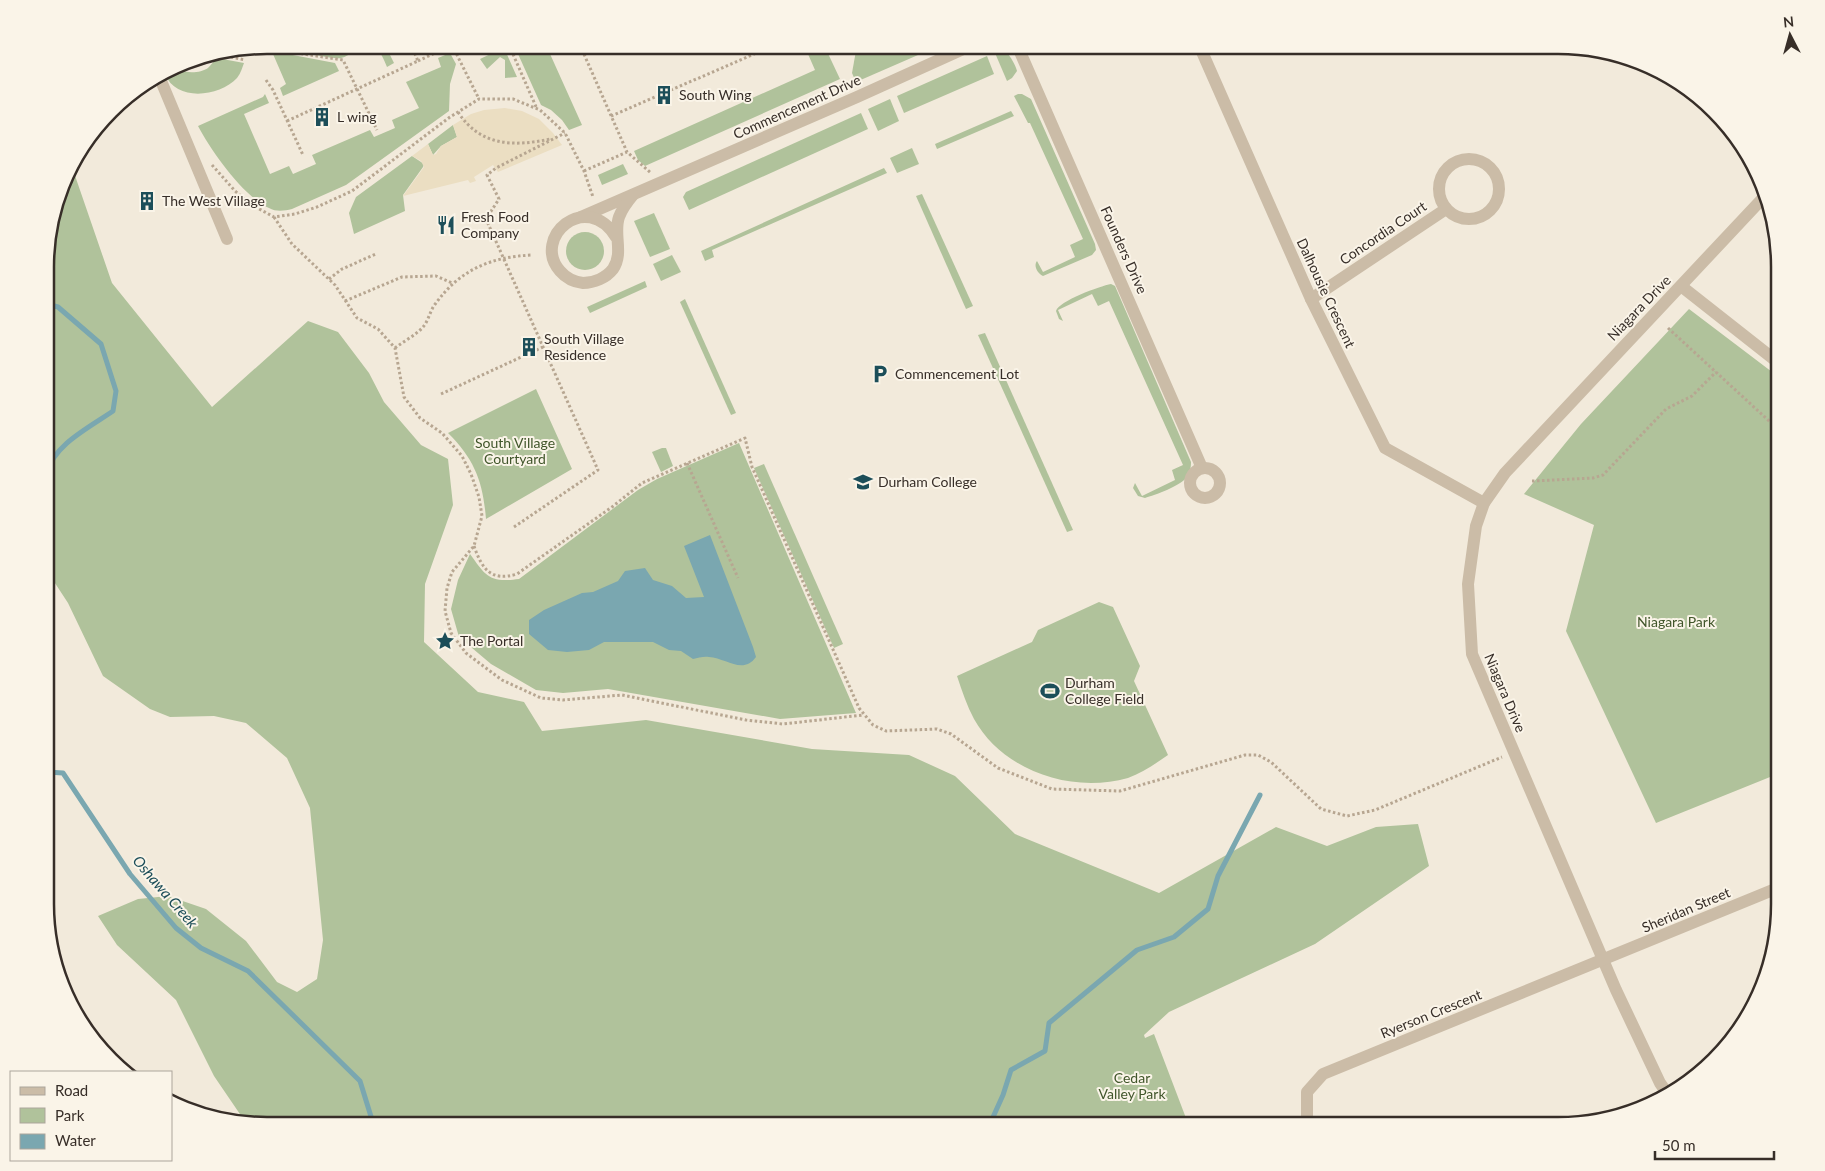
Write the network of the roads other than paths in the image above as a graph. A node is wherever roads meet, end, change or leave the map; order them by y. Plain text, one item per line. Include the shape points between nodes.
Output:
1 (952, 54) edge
2 (1021, 54) edge
3 (1203, 54) edge
4 (161, 81) edge
5 (633, 194) junction
6 (1761, 200) edge
7 (1446, 209) junction
8 (581, 217) junction
9 (616, 237) junction
10 (227, 239) dead end
11 (1681, 286) junction
12 (1311, 299) junction
13 (1771, 357) edge
14 (1202, 468) dead end
15 (1484, 503) junction
16 (1771, 891) edge
17 (1604, 960) junction
18 (1664, 1089) edge
19 (1307, 1117) edge

1 - 5 street, Commencement Drive
2 - 14 street, Founders Drive
3 - 12 street, Dalhousie Crescent
4 - 10 street
5 - 8 street, Commencement Drive
5 - 9 street, Commencement Drive via 619,217
6 - 11 street, Niagara Drive
7 - 7 street via 1439,191 1443,172 1450,165 1458,160 1478,159 1494,171 1500,190 1488,212 1474,219 1454,215
7 - 12 street, Concordia Court
8 - 9 street via 602,221
8 - 9 street, Commencement Drive via 561,227 552,246 553,257 564,276 585,283 596,282 605,276 618,258
11 - 13 street
11 - 15 street, Niagara Drive via 1505,472
12 - 15 street, Dalhousie Crescent via 1385,448
15 - 17 street, Niagara Drive via 1476,526 1468,584 1472,654
16 - 17 street, Sheridan Street
17 - 18 street, Niagara Drive
17 - 19 street, Ryerson Crescent via 1323,1074 1307,1092

